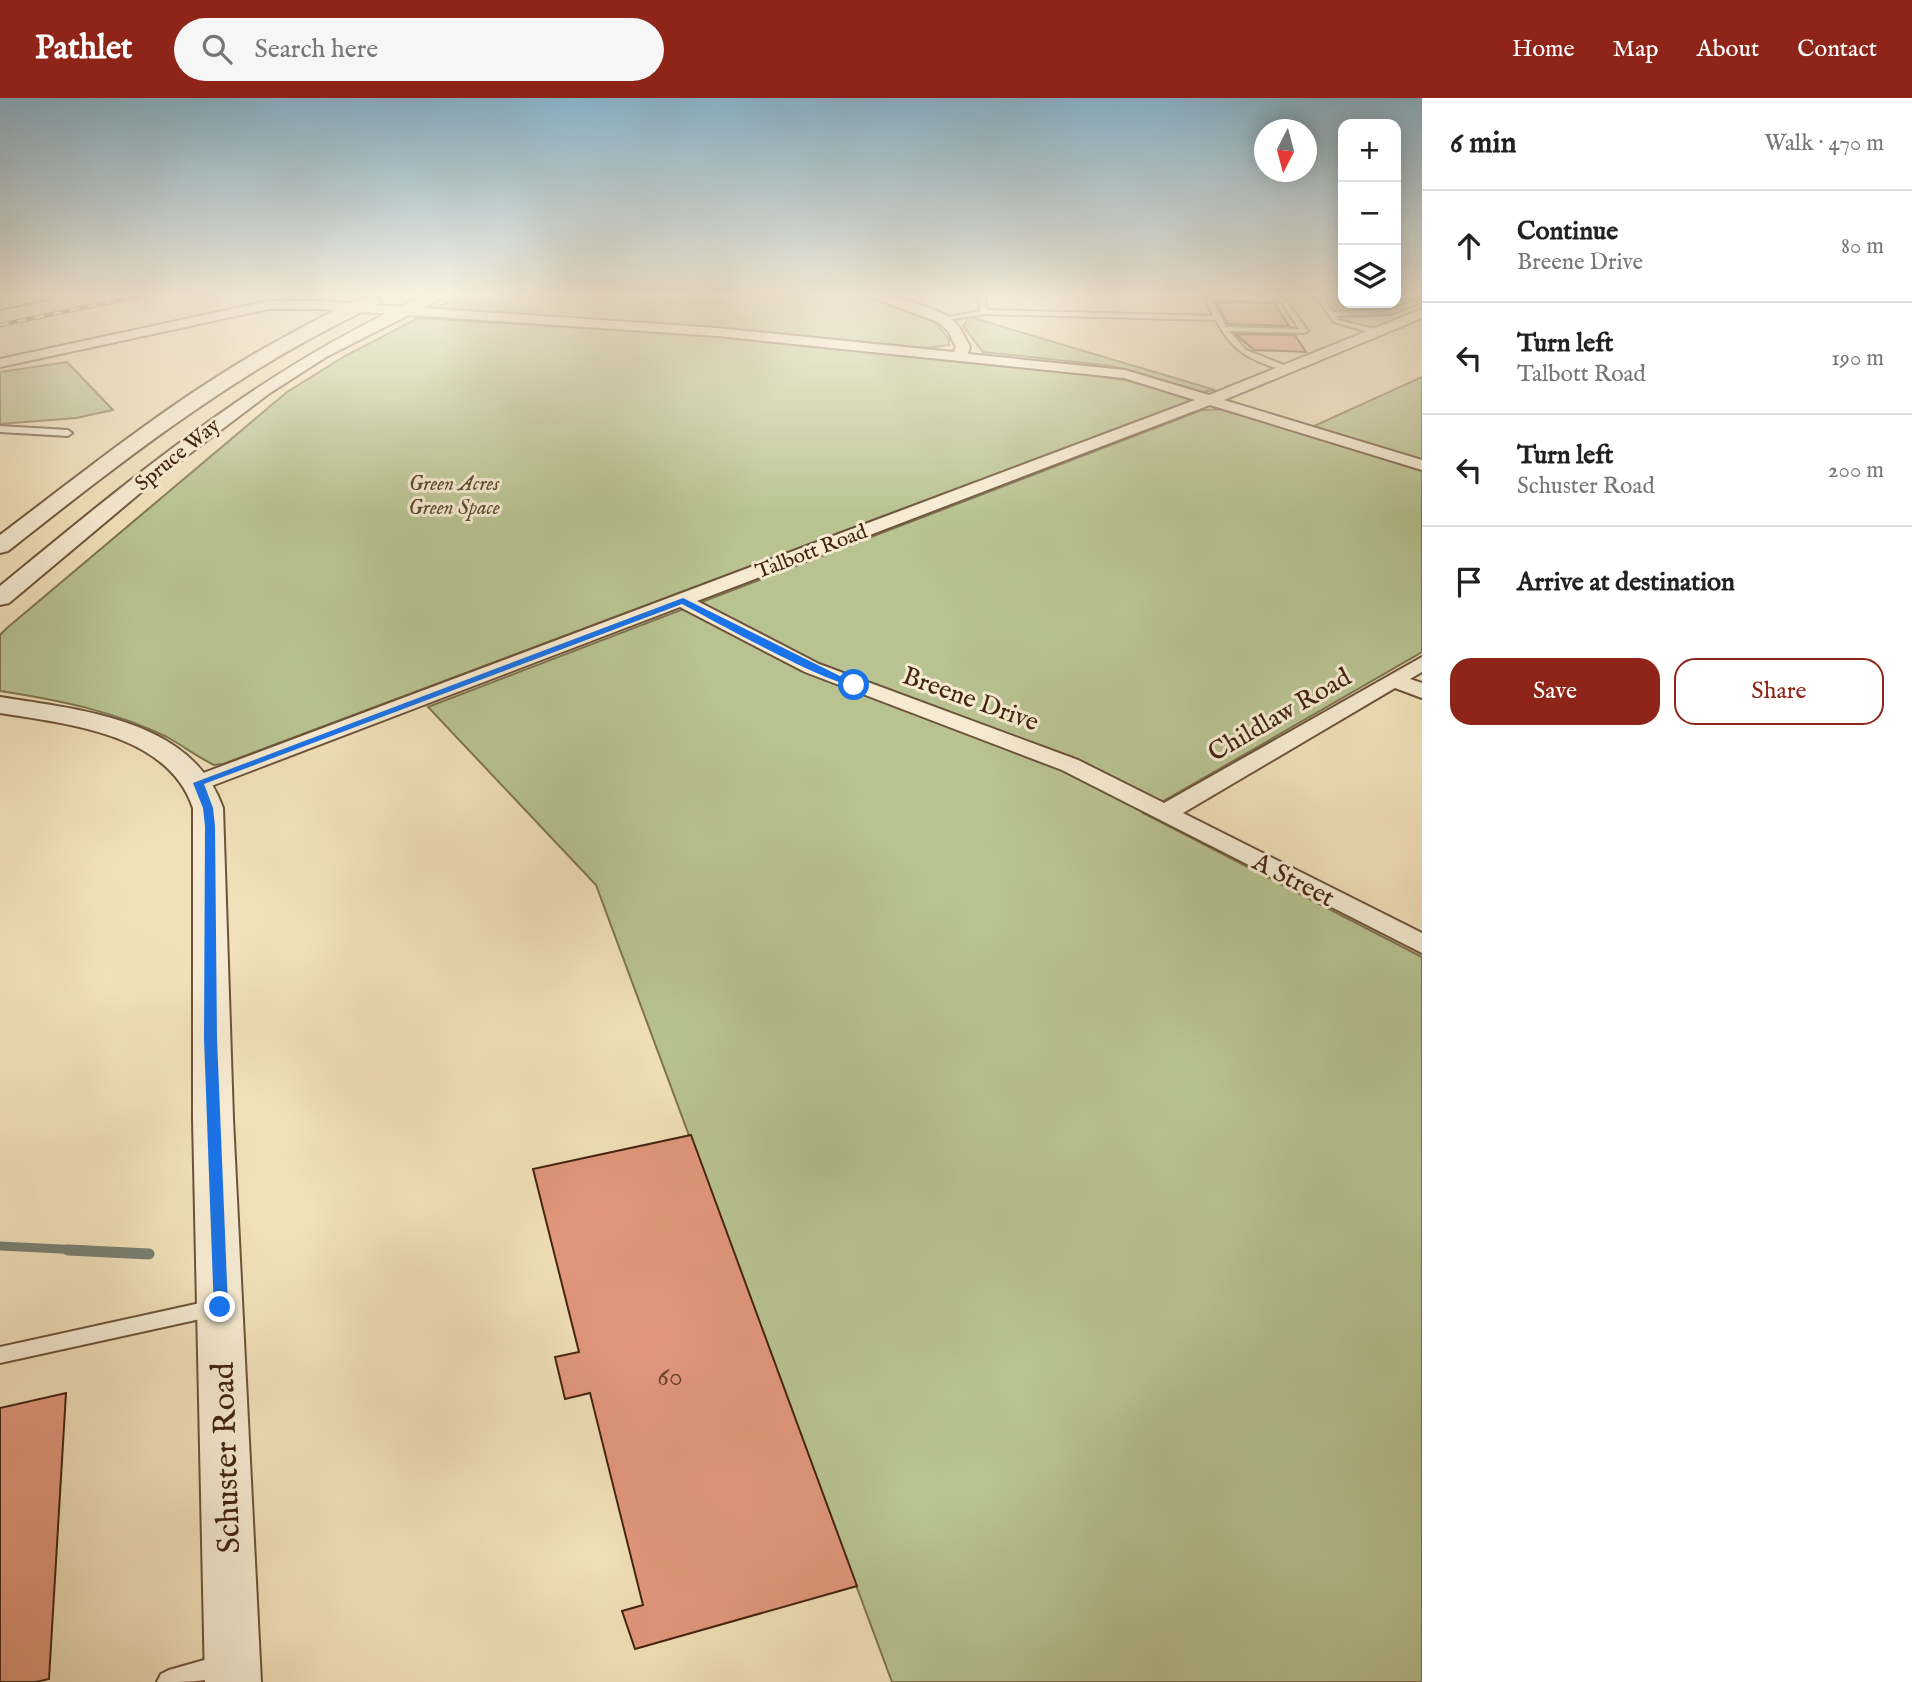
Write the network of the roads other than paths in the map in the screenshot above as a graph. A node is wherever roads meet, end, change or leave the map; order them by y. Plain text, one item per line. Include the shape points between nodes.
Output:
1 (240, 368) edge
2 (293, 368) edge
3 (1076, 368) edge
4 (1283, 368) edge
5 (1286, 369) joint
6 (1210, 400) junction
7 (0, 429) edge
8 (68, 433) dead end
9 (148, 433) junction
10 (1422, 465) edge
11 (156, 471) junction
12 (0, 546) edge
13 (0, 598) edge
14 (683, 601) junction
15 (1422, 663) edge
16 (1394, 680) junction
17 (1422, 691) edge
18 (0, 705) edge
19 (198, 783) junction
20 (1165, 813) junction
21 (1422, 944) edge
22 (218, 1307) junction
23 (0, 1355) edge
24 (233, 1673) edge
25 (169, 1682) edge

1 - 9 street, Spruce Way
2 - 11 street, Spruce Way via 248,397
3 - 6 street via 1106,371
4 - 5 lane
5 - 6 street, Talbott Road
6 - 10 street
6 - 14 street, Talbott Road
7 - 8 lane
9 - 11 street via 146,445 126,467
9 - 12 street, Spruce Way
11 - 13 street, Spruce Way
14 - 19 street, Talbott Road
14 - 20 street, Breene Drive via 811,668 1070,765
15 - 16 street, Childlaw Road
16 - 17 street
16 - 20 street, Childlaw Road
18 - 19 street, Schuster Road via 126,733 178,762
19 - 22 street, Schuster Road via 210,826
20 - 21 street, A Street
22 - 23 lane
22 - 24 street, Schuster Road
24 - 25 lane

